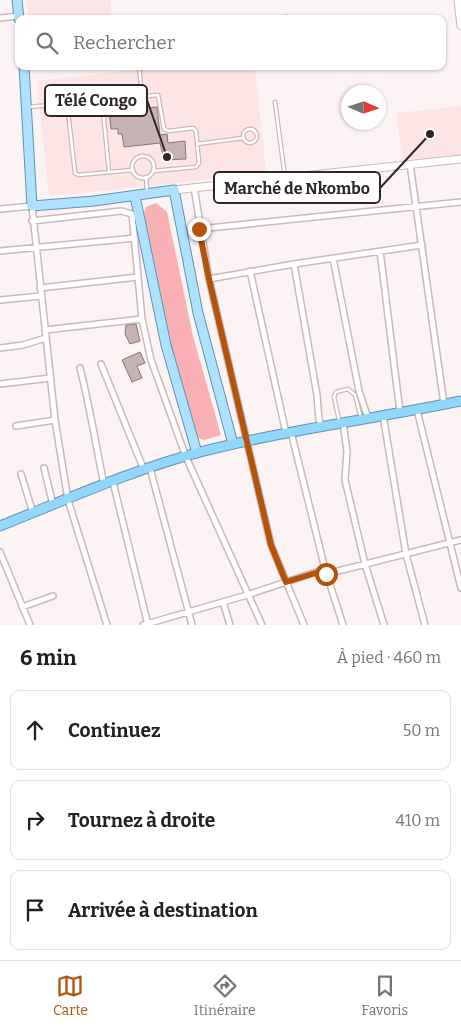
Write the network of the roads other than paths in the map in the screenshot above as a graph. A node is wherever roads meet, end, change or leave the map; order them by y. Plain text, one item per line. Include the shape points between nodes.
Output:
1 (17, 0) edge
2 (458, 0) edge
3 (19, 15) edge
4 (15, 17) edge
5 (0, 18) edge
6 (461, 26) edge
7 (24, 70) edge
8 (139, 70) edge
9 (142, 96) junction
10 (102, 100) junction
11 (276, 102) dead end
12 (67, 103) junction
13 (27, 107) junction
14 (243, 138) junction
15 (198, 144) junction
16 (461, 159) edge
17 (410, 164) junction
18 (133, 170) junction
19 (153, 171) junction
20 (109, 172) junction
21 (285, 177) junction
22 (146, 178) junction
23 (194, 187) junction
24 (174, 190) junction
25 (147, 194) junction
26 (135, 196) junction
27 (461, 202) edge
28 (32, 206) junction
29 (417, 207) junction
30 (0, 209) edge
31 (32, 221) junction
32 (199, 229) junction
33 (135, 238) junction
34 (422, 245) junction
35 (34, 247) junction
36 (0, 251) edge
37 (380, 251) junction
38 (333, 258) junction
39 (294, 264) junction
40 (250, 271) junction
41 (138, 277) junction
42 (209, 279) junction
43 (40, 288) junction
44 (41, 296) junction
45 (0, 300) edge
46 (142, 319) junction
47 (45, 330) junction
48 (46, 338) junction
49 (0, 348) edge
50 (101, 364) dead end
51 (80, 368) dead end
52 (50, 378) junction
53 (0, 384) edge
54 (461, 401) edge
55 (444, 404) junction
56 (417, 410) junction
57 (400, 412) junction
58 (383, 415) junction
59 (365, 419) junction
60 (55, 420) junction
61 (342, 422) junction
62 (16, 426) dead end
63 (323, 427) junction
64 (289, 433) junction
65 (246, 442) junction
66 (233, 444) junction
67 (197, 453) junction
68 (186, 457) junction
69 (44, 468) dead end
70 (147, 469) junction
71 (21, 474) dead end
72 (109, 483) junction
73 (68, 500) junction
74 (53, 505) junction
75 (33, 513) junction
76 (0, 526) edge
77 (461, 540) edge
78 (449, 543) junction
79 (0, 552) edge
80 (406, 554) junction
81 (365, 564) junction
82 (325, 572) junction
83 (286, 582) junction
84 (461, 588) edge
85 (248, 595) junction
86 (53, 596) dead end
87 (223, 602) junction
88 (22, 607) junction
89 (188, 613) junction
90 (146, 624) edge
91 (30, 625) edge
92 (107, 625) edge
93 (192, 625) edge
94 (230, 625) edge
95 (262, 625) edge
96 (304, 625) edge
97 (343, 625) edge
98 (384, 625) edge
99 (425, 625) edge

1 - 3 main road
2 - 6 street
4 - 5 street
7 - 13 main road
8 - 9 lane
9 - 10 lane
9 - 15 lane via 158,95 164,129 193,128
10 - 12 lane
10 - 20 lane
11 - 21 lane
12 - 13 lane
12 - 20 lane via 75,173
13 - 28 main road
14 - 14 lane via 250,143 256,140 257,134 249,129
14 - 15 lane
15 - 19 lane via 199,163 196,167
16 - 17 street
17 - 21 street
17 - 29 street
18 - 19 lane via 137,159 145,157 152,162
18 - 20 lane
18 - 22 lane via 136,176
19 - 22 lane
21 - 23 street
22 - 25 lane
23 - 24 street
23 - 32 street
24 - 25 main road
24 - 66 main road via 190,281
25 - 26 main road
26 - 28 main road
26 - 67 main road via 166,345
27 - 29 street
28 - 30 street
28 - 31 street
29 - 32 street
29 - 34 street
31 - 33 street via 125,211 133,216
31 - 35 street
32 - 42 street
33 - 35 street
33 - 41 street
34 - 37 street
34 - 55 street
35 - 36 street
35 - 43 street
37 - 38 street
37 - 57 street
38 - 39 street
38 - 59 street
39 - 40 street
39 - 63 street via 319,420
40 - 42 street
40 - 64 street
41 - 43 street
41 - 46 street
42 - 65 street
43 - 44 street
44 - 45 street
44 - 47 street
46 - 47 street
46 - 68 street via 151,360
47 - 48 street
48 - 49 street
48 - 52 street
50 - 70 street
51 - 72 street via 91,409 91,425
52 - 53 street
52 - 60 street
54 - 55 highway
55 - 56 highway
56 - 57 highway
56 - 78 street
57 - 58 highway
58 - 59 highway
58 - 80 street
59 - 61 highway
59 - 61 lane via 352,391 339,390 334,397
60 - 62 street
60 - 73 street
61 - 63 highway
61 - 81 street via 347,451 345,480
63 - 64 highway
64 - 65 highway
64 - 82 street
65 - 66 highway
65 - 83 street via 271,545
66 - 67 highway
67 - 68 highway
68 - 70 highway
68 - 85 street
69 - 74 street
70 - 72 highway
70 - 89 street
71 - 75 street
72 - 73 highway
72 - 90 street
73 - 74 highway
73 - 92 street
74 - 75 highway
75 - 76 highway
77 - 78 street
78 - 80 street
78 - 84 street
79 - 88 street
80 - 81 street
80 - 99 street
81 - 82 street
81 - 98 street
82 - 83 street
82 - 97 street
83 - 85 street
83 - 96 street
85 - 87 street
85 - 95 street
86 - 88 street
87 - 89 street
87 - 94 street
88 - 91 street
89 - 90 street
89 - 93 street

